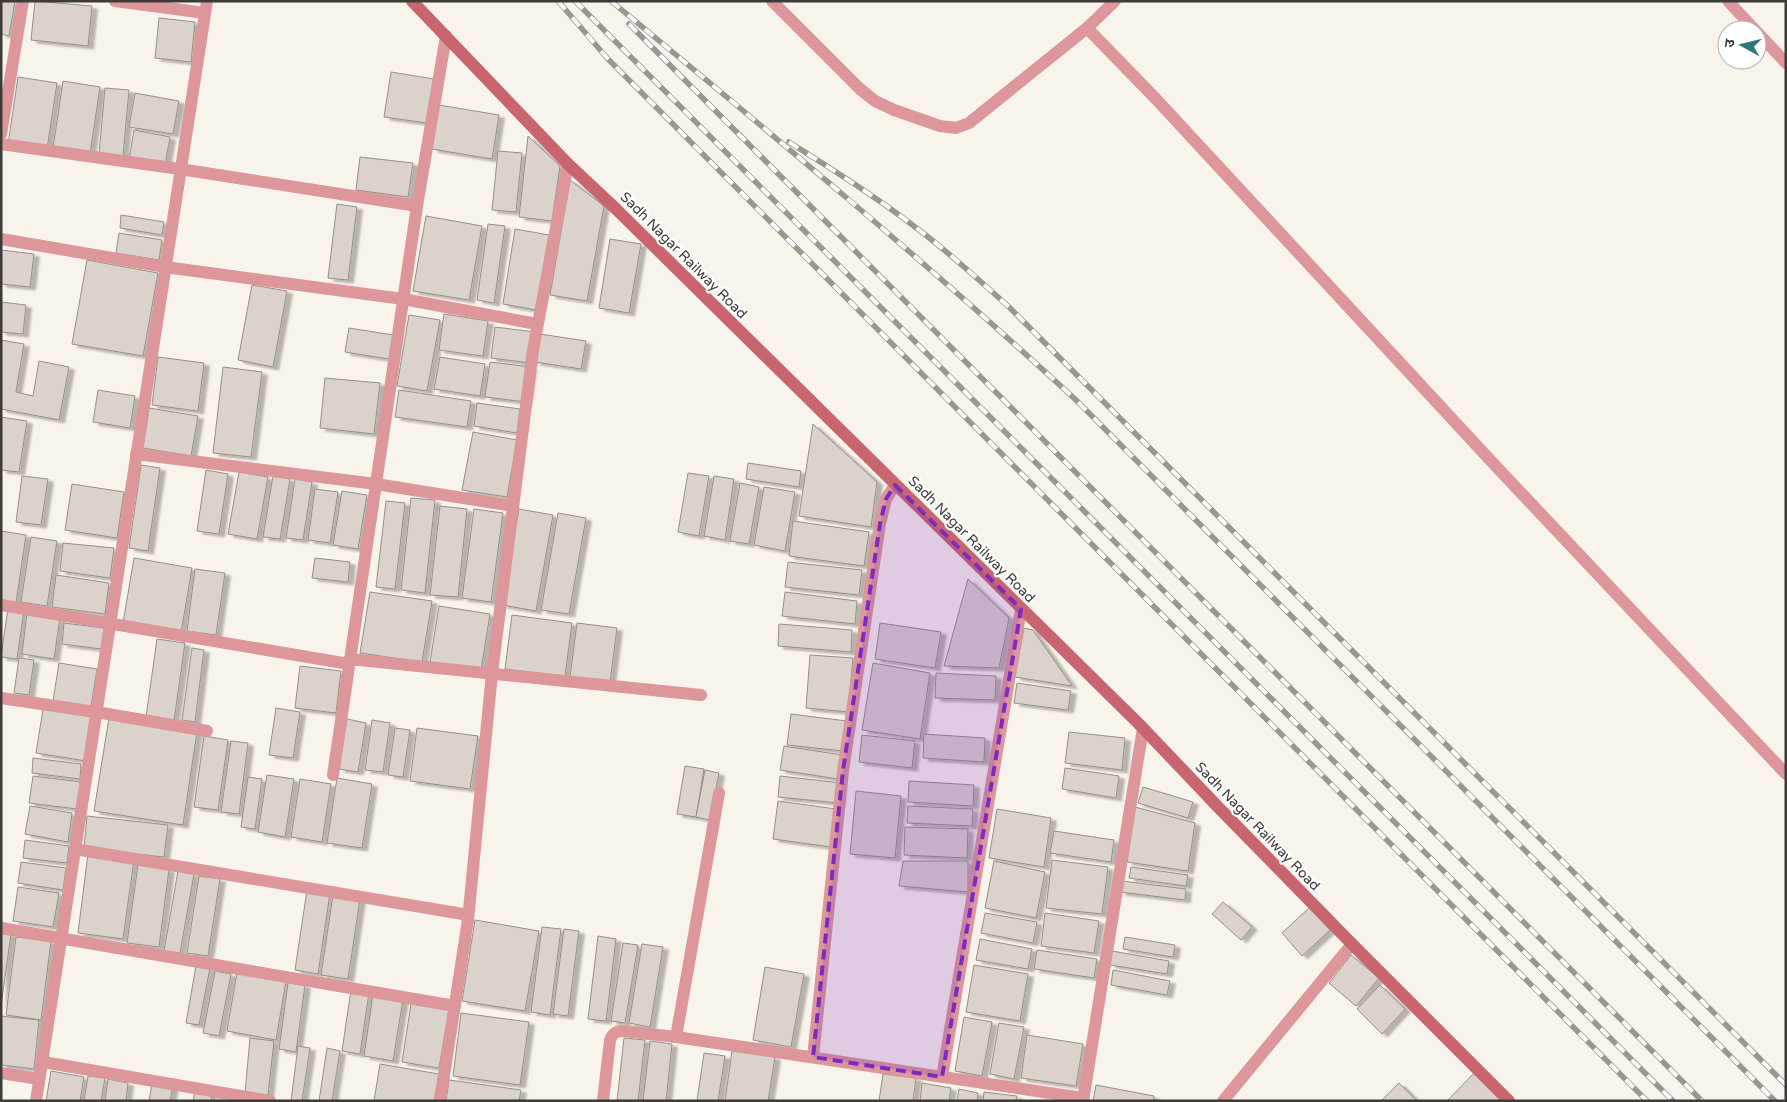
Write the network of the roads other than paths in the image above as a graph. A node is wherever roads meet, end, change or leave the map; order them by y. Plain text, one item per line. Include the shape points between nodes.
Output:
1 (22, 1) edge
2 (115, 1) edge
3 (412, 1) edge
4 (772, 1) edge
5 (1114, 1) edge
6 (1728, 1) edge
7 (206, 7) edge
8 (1746, 20) edge
9 (1087, 28) junction
10 (446, 36) junction
11 (1767, 43) edge
12 (1786, 63) edge
13 (1, 134) edge
14 (1, 144) edge
15 (568, 164) junction
16 (180, 169) junction
17 (417, 206) junction
18 (1, 239) edge
19 (165, 267) junction
20 (403, 299) junction
21 (537, 324) junction
22 (136, 454) junction
23 (376, 484) junction
24 (896, 485) junction
25 (513, 506) junction
26 (1, 605) edge
27 (1021, 609) junction
28 (111, 622) junction
29 (350, 662) junction
30 (492, 673) junction
31 (701, 696) dead end
32 (1, 698) edge
33 (96, 712) junction
34 (1143, 728) junction
35 (207, 731) dead end
36 (1786, 774) edge
37 (333, 775) dead end
38 (719, 793) dead end
39 (75, 849) junction
40 (468, 918) junction
41 (1, 928) edge
42 (61, 939) junction
43 (1352, 944) junction
44 (455, 1006) junction
45 (676, 1037) junction
46 (813, 1057) junction
47 (43, 1062) junction
48 (1, 1073) edge
49 (942, 1077) junction
50 (38, 1079) junction
51 (1083, 1099) edge
52 (36, 1101) edge
53 (270, 1101) edge
54 (440, 1101) edge
55 (603, 1101) edge
56 (1223, 1101) edge
57 (1509, 1101) edge

1 - 13 street
2 - 7 street
3 - 10 street, Sadh Nagar Railway Road
4 - 9 street via 875,101 946,128 969,123
5 - 9 street
6 - 8 street
7 - 16 street
9 - 36 street
10 - 15 street, Sadh Nagar Railway Road
10 - 17 street
11 - 12 street
14 - 16 street
15 - 21 street
15 - 24 street, Sadh Nagar Railway Road
16 - 17 street
16 - 19 street
17 - 20 street
18 - 19 street
19 - 20 street
19 - 22 street
20 - 21 street
20 - 23 street
21 - 25 street
22 - 23 street
22 - 28 street
23 - 25 street
23 - 29 street
24 - 27 street, Sadh Nagar Railway Road
24 - 46 street via 886,499 880,524 843,771
25 - 30 street
26 - 28 street
27 - 34 street, Sadh Nagar Railway Road
27 - 49 street
28 - 29 street
28 - 33 street
29 - 30 street
29 - 37 street
30 - 31 street
30 - 40 street
32 - 33 street
33 - 35 street
33 - 39 street
34 - 43 street, Sadh Nagar Railway Road
34 - 51 street
38 - 45 street
39 - 40 street via 463,914
39 - 42 street
40 - 44 street
41 - 42 street
42 - 44 street
42 - 47 street
43 - 56 street
43 - 57 street, Sadh Nagar Railway Road
44 - 54 street
45 - 46 street
45 - 55 street via 623,1031 613,1034
46 - 49 street
47 - 50 street
47 - 53 street
48 - 50 street
49 - 51 street
50 - 52 street

